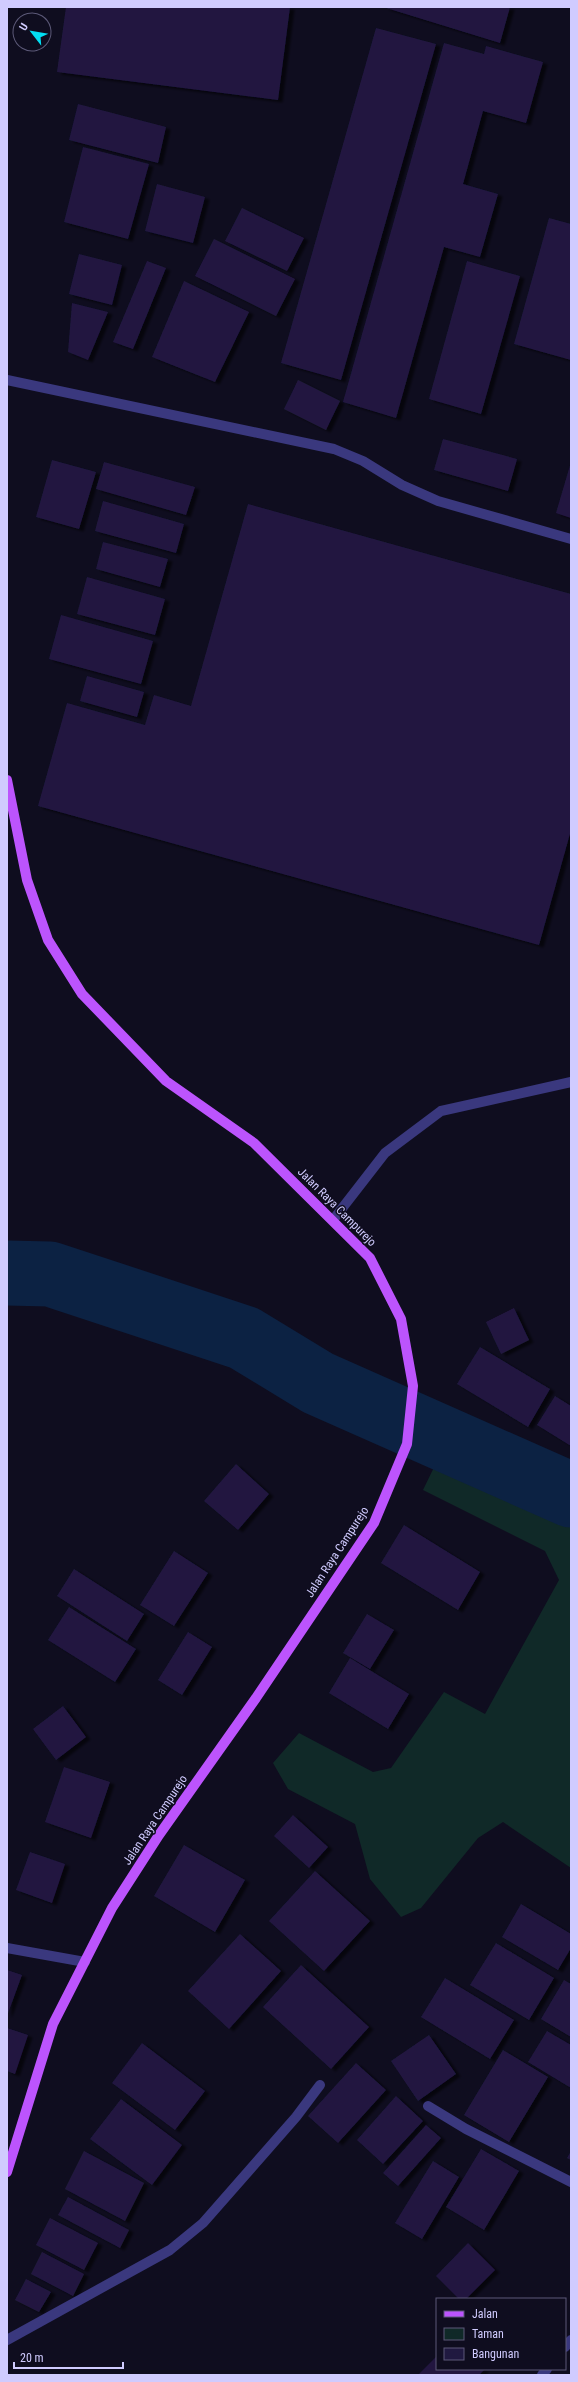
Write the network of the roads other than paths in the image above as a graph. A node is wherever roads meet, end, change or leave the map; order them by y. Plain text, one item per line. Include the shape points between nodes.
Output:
1 (7, 380) edge
2 (571, 539) edge
3 (7, 780) edge
4 (571, 1082) edge
5 (333, 1220) junction
6 (7, 1948) edge
7 (85, 1962) junction
8 (320, 2084) dead end
9 (428, 2106) dead end
10 (8, 2166) edge
11 (571, 2182) edge
12 (7, 2340) edge

1 - 2 street via 334,449 363,461 402,485 438,501
3 - 5 main road, Jalan Raya Campurejo via 27,880 48,940 82,994 166,1081 254,1143
4 - 5 street via 441,1111 385,1153
5 - 7 main road, Jalan Raya Campurejo via 370,1258 401,1319 413,1386 407,1444 374,1523 256,1698 159,1835 112,1908
6 - 7 street
7 - 10 main road, Jalan Raya Campurejo via 53,2024
8 - 12 street via 291,2123 203,2223 170,2250
9 - 11 street via 466,2129

